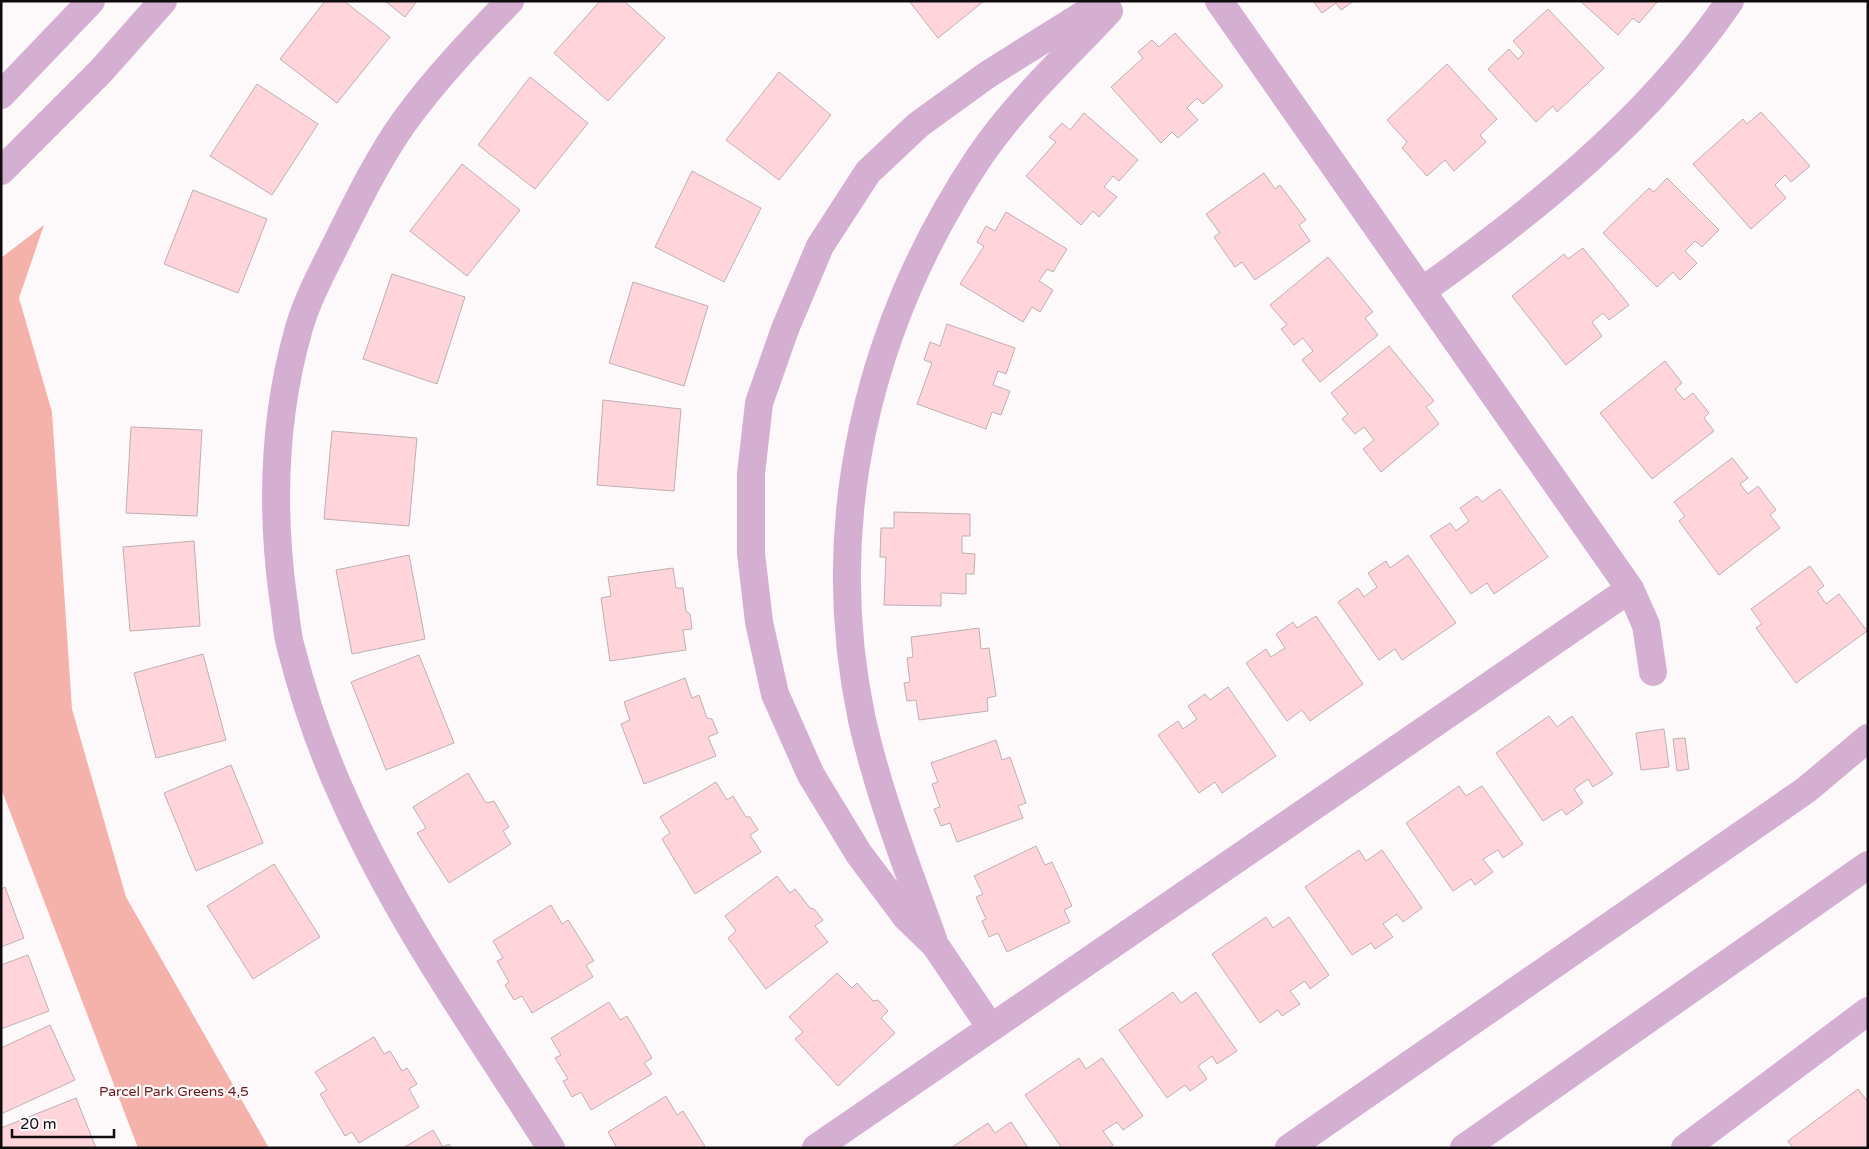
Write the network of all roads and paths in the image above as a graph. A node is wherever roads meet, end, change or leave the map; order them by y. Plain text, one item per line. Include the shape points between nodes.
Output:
1 (91, 1) edge
2 (162, 1) edge
3 (510, 1) edge
4 (1105, 1) edge
5 (1118, 1) edge
6 (1219, 1) edge
7 (1730, 1) edge
8 (1, 95) edge
9 (1, 171) edge
10 (1422, 291) junction
11 (1630, 589) junction
12 (1654, 672) dead end
13 (1868, 738) edge
14 (1868, 865) edge
15 (935, 945) junction
16 (1868, 1010) edge
17 (990, 1028) junction
18 (551, 1148) edge
19 (816, 1148) edge
20 (1288, 1148) edge
21 (1464, 1148) edge
22 (1685, 1148) edge

1 - 8 street
2 - 9 street via 101,71
3 - 18 street via 468,44 404,122 361,194 323,271 299,325 283,395 276,490 279,567 290,645 312,719 344,800 391,891 442,978
4 - 15 street via 986,74 918,125 868,172 820,246 785,329 759,403 751,474 751,553 759,622 775,694 810,775 859,854 907,918
5 - 15 street via 1024,102 982,154 952,201 919,262 892,325 868,405 852,479 847,550 848,616 862,719 888,817
6 - 10 street
7 - 10 street via 1703,41 1648,102 1576,173 1484,247
10 - 11 street
11 - 12 street via 1646,625
11 - 17 street
13 - 20 street via 1806,790
14 - 21 street
15 - 17 street
16 - 22 street
17 - 19 street

